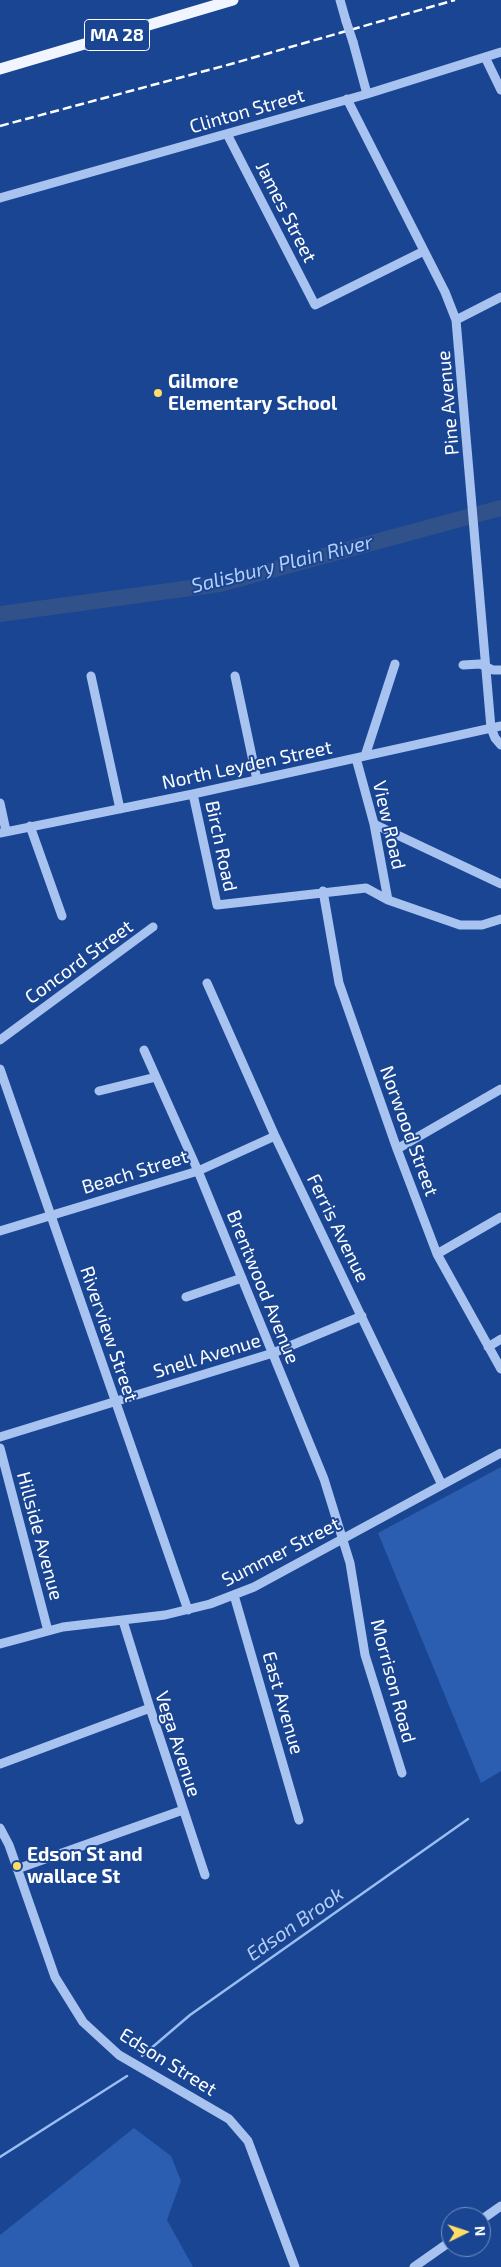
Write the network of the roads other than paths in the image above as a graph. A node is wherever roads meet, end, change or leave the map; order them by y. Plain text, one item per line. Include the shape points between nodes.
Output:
1 (233, 0) edge
2 (340, 0) edge
3 (501, 52) edge
4 (486, 57) junction
5 (0, 69) edge
6 (501, 90) edge
7 (366, 94) junction
8 (347, 100) junction
9 (227, 134) junction
10 (0, 198) edge
11 (424, 252) junction
12 (501, 297) edge
13 (456, 320) junction
14 (395, 664) dead end
15 (463, 665) dead end
16 (486, 667) junction
17 (501, 670) edge
18 (91, 676) dead end
19 (235, 676) dead end
20 (501, 726) edge
21 (491, 728) junction
22 (501, 745) edge
23 (360, 757) junction
24 (257, 780) junction
25 (193, 794) junction
26 (0, 803) edge
27 (120, 809) junction
28 (374, 824) junction
29 (30, 826) junction
30 (3, 832) edge
31 (501, 884) edge
32 (323, 891) junction
33 (388, 900) junction
34 (62, 916) dead end
35 (501, 919) edge
36 (153, 928) dead end
37 (207, 983) dead end
38 (0, 1040) edge
39 (144, 1050) dead end
40 (0, 1069) edge
41 (156, 1076) junction
42 (501, 1089) edge
43 (99, 1091) dead end
44 (275, 1136) junction
45 (397, 1149) junction
46 (198, 1171) junction
47 (51, 1214) junction
48 (501, 1217) edge
49 (0, 1231) edge
50 (437, 1254) junction
51 (242, 1278) junction
52 (186, 1297) dead end
53 (362, 1316) junction
54 (501, 1339) edge
55 (488, 1347) junction
56 (273, 1353) junction
57 (501, 1369) edge
58 (114, 1401) junction
59 (0, 1437) edge
60 (0, 1448) edge
61 (501, 1453) edge
62 (442, 1485) junction
63 (344, 1539) junction
64 (234, 1595) junction
65 (188, 1610) junction
66 (123, 1621) junction
67 (48, 1631) junction
68 (0, 1644) edge
69 (150, 1708) junction
70 (0, 1764) edge
71 (402, 1773) dead end
72 (183, 1810) junction
73 (299, 1820) dead end
74 (0, 1828) edge
75 (17, 1869) junction
76 (205, 1875) dead end
77 (441, 2248) edge
78 (295, 2267) edge
79 (414, 2267) edge

1 - 5 main road, MA 28
2 - 7 street, bridge
3 - 4 street, Clinton Street
4 - 6 street
4 - 7 street, Clinton Street
7 - 8 street, Clinton Street
8 - 9 street, Clinton Street
8 - 11 street, Pine Avenue
9 - 10 street, Clinton Street
9 - 11 street, James Street via 315,304
11 - 13 street, Pine Avenue
12 - 13 street
13 - 16 street, Pine Avenue
14 - 23 street
15 - 16 street
16 - 17 street
16 - 21 street, Pine Avenue
18 - 27 street
19 - 24 street
20 - 21 street, North Leyden Street
21 - 22 street
21 - 23 street, North Leyden Street
23 - 24 street, North Leyden Street
23 - 28 street, View Road
24 - 25 street, North Leyden Street
25 - 27 street, North Leyden Street
25 - 32 street, Birch Road via 217,905
26 - 30 street
27 - 29 street, North Leyden Street
28 - 31 street
28 - 33 street, View Road
29 - 30 street, North Leyden Street
29 - 34 street
32 - 33 street via 366,888
32 - 45 street, Norwood Street via 339,982
33 - 35 street via 460,925 482,925
36 - 38 street, Concord Street
37 - 44 street, Ferris Avenue
39 - 41 street, Brentwood Avenue
40 - 47 street, Riverview Street
41 - 43 street
41 - 46 street, Brentwood Avenue
42 - 45 street
44 - 46 street, Beach Street
44 - 53 street, Ferris Avenue
45 - 50 street, Norwood Street
46 - 47 street, Beach Street
46 - 51 street, Brentwood Avenue
47 - 49 street, Beach Street
47 - 58 street, Riverview Street
48 - 50 street
50 - 55 street, Norwood Street
51 - 52 street
51 - 56 street, Brentwood Avenue
53 - 56 street, Snell Avenue
53 - 62 street, Ferris Avenue
54 - 55 street
55 - 57 street, Norwood Street
56 - 58 street, Snell Avenue
56 - 63 street, Brentwood Avenue via 313,1449
58 - 59 street, Snell Avenue
58 - 65 street, Riverview Street
60 - 67 street, Hillside Avenue
61 - 62 street, Summer Street
62 - 63 street, Summer Street
63 - 64 street, Summer Street
63 - 71 street, Morrison Road via 365,1655
64 - 65 street, Summer Street
64 - 73 street, East Avenue
65 - 66 street, Summer Street
66 - 67 street, Summer Street
66 - 69 street, Vega Avenue
67 - 68 street, Summer Street
69 - 70 street
69 - 72 street, Vega Avenue
72 - 75 street
72 - 76 street, Vega Avenue
74 - 75 street, Edson Street
75 - 78 street, Edson Street via 55,1976 83,2022 119,2055 229,2119 248,2140
77 - 79 street

